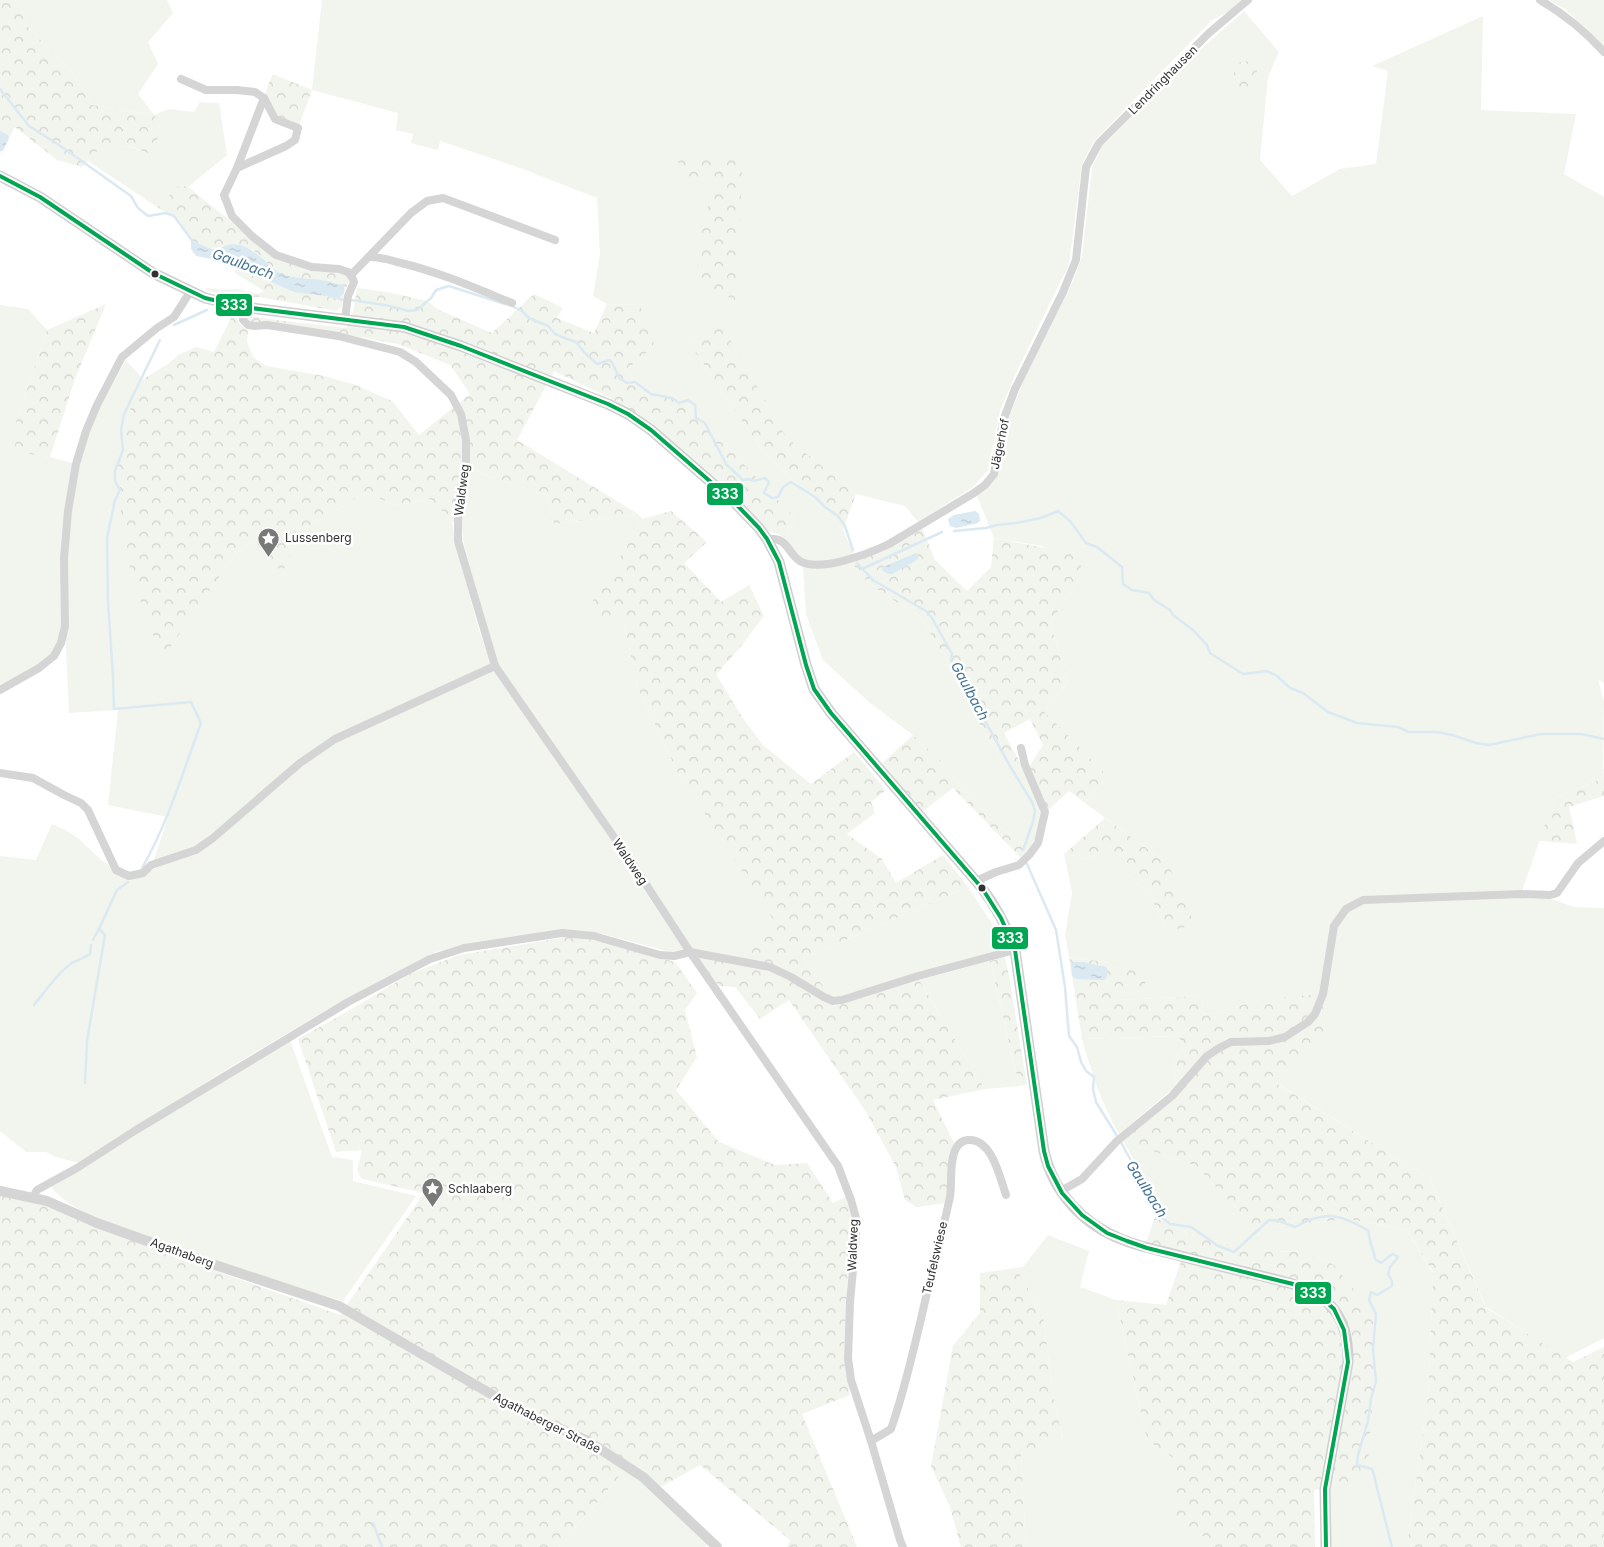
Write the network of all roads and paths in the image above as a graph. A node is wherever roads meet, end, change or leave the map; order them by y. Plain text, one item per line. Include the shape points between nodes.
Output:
1 (1248, 0) edge
2 (1540, 0) edge
3 (1604, 52) edge
4 (181, 79) dead end
5 (264, 98) junction
6 (1086, 167) joint
7 (237, 168) junction
8 (0, 176) edge
9 (556, 240) dead end
10 (370, 257) junction
11 (351, 275) junction
12 (190, 292) junction
13 (512, 303) dead end
14 (243, 307) junction
15 (345, 319) junction
16 (767, 539) junction
17 (495, 666) junction
18 (0, 690) edge
19 (1021, 748) dead end
20 (0, 773) edge
21 (1604, 841) edge
22 (976, 882) junction
23 (1015, 950) junction
24 (690, 952) junction
25 (0, 1191) edge
26 (1061, 1191) junction
27 (1006, 1195) dead end
28 (33, 1197) junction
29 (362, 1320) joint
30 (871, 1440) junction
31 (717, 1547) edge
32 (903, 1547) edge
33 (1326, 1547) edge

1 - 6 street, Lendringhausen via 1209,33 1099,143
2 - 3 street via 1562,12
4 - 5 street via 206,90 255,92
5 - 7 street
5 - 7 street via 275,119 298,128 295,140
6 - 16 street, Jägerhof via 1076,260 1015,389 1003,421 994,474 985,485 889,544 830,563 806,564 782,541
7 - 11 street via 224,195 232,216 253,237 276,255 312,267 344,270
8 - 12 main road via 40,196 153,273
9 - 10 street via 442,198 427,201 411,213
10 - 11 street
10 - 13 street via 418,267
11 - 15 street via 354,282
12 - 14 main road
12 - 18 street via 174,317 122,357 97,405 76,464 68,511 64,558 65,626 61,644 54,656 39,668
14 - 15 main road
14 - 17 street, Waldweg via 243,320 248,325 338,336 400,352 416,362 451,395 461,414 466,440 466,464 458,501 458,540
15 - 16 main road via 420,332 585,394 628,414 705,477
16 - 22 main road via 783,575 806,664 819,697
17 - 20 street via 335,739 276,782 196,850 151,865 143,874 129,876 116,870 83,804 33,778
17 - 24 street, Waldweg
19 - 22 street via 1045,812 1038,843 1019,864
21 - 26 street via 1578,863 1557,893 1550,895 1363,900 1346,909 1334,926 1323,994 1308,1022 1285,1037 1269,1041 1231,1042 1207,1056 1172,1096 1120,1138 1082,1179
22 - 23 main road via 995,905
23 - 24 street via 833,1001 770,967
23 - 26 main road via 1044,1151
24 - 28 street via 660,955 594,936 562,933 464,948 430,959 290,1035 37,1190
24 - 30 street, Waldweg via 838,1166 851,1200 856,1218 856,1238 848,1358 851,1380
25 - 28 street, Agathaberg
26 - 33 main road via 1089,1221 1122,1240 1294,1284 1314,1292 1329,1303 1342,1323 1348,1342 1348,1356 1325,1489
27 - 30 street, Teufelswiese via 986,1147 972,1140 960,1144 953,1154 951,1190 904,1392 891,1429
28 - 29 street, Agathaberg via 200,1260 339,1306
29 - 31 street, Agathaberger Straße via 524,1413 586,1440 643,1477
30 - 32 street, Waldweg

